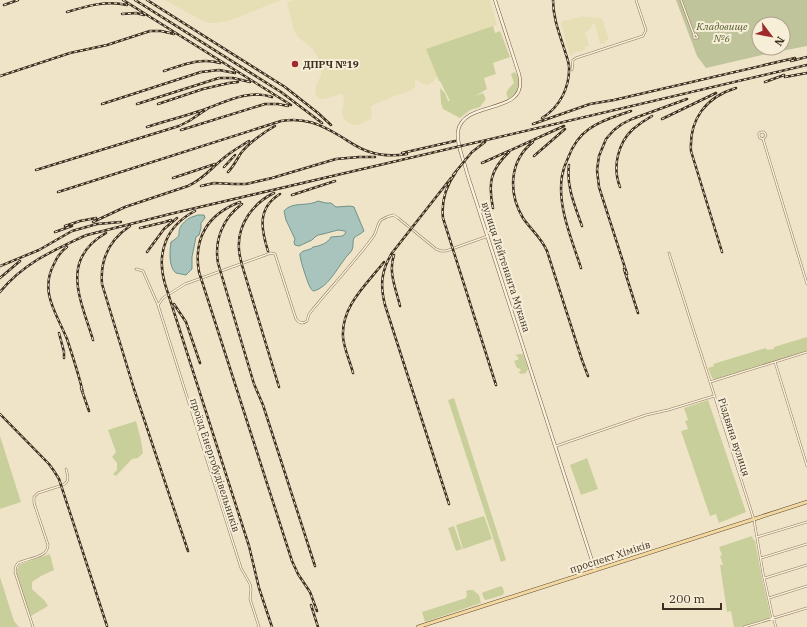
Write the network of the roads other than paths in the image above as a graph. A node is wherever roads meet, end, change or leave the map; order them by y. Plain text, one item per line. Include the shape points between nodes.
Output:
1 (495, 0) edge
2 (636, 0) edge
3 (681, 0) edge
4 (694, 35) dead end
5 (572, 70) dead end
6 (763, 139) dead end
7 (488, 236) junction
8 (669, 253) dead end
9 (136, 269) dead end
10 (807, 284) edge
11 (158, 305) junction
12 (807, 352) edge
13 (775, 362) junction
14 (710, 382) junction
15 (714, 396) junction
16 (555, 447) junction
17 (807, 466) edge
18 (66, 469) dead end
19 (807, 502) edge
20 (754, 519) junction
21 (807, 522) edge
22 (756, 537) junction
23 (807, 544) edge
24 (761, 558) junction
25 (807, 565) edge
26 (595, 570) junction
27 (765, 578) junction
28 (807, 586) edge
29 (769, 598) junction
30 (807, 608) edge
31 (774, 618) junction
32 (33, 627) edge
33 (259, 627) edge
34 (418, 627) edge
35 (744, 627) edge
36 (776, 627) edge

1 - 7 main road, вулиця Лейтенанта Мукана via 519,74 520,87 509,101 465,118 460,123 458,134 467,173
2 - 5 street via 646,30 643,36 576,58 573,60
3 - 4 street
6 - 10 street
7 - 11 street via 441,251 393,215 381,220 374,236 309,314 307,321 302,323 296,319 275,254 272,253 185,284 163,298
7 - 16 main road, вулиця Лейтенанта Мукана
8 - 14 street, Різдвяна вулиця
9 - 11 street, проїзд Енергобудівельників via 143,271
11 - 33 street, проїзд Енергобудівельників via 241,568 250,584 250,599
12 - 13 street
13 - 14 street
13 - 17 street
14 - 15 street, Різдвяна вулиця
15 - 16 street via 646,415
15 - 20 street, Різдвяна вулиця
16 - 26 main road, вулиця Лейтенанта Мукана
18 - 32 street via 66,483 38,493 34,497 48,550 44,554 18,563 15,569
19 - 20 main road, проспект Хіміків
20 - 22 street, Різдвяна вулиця
20 - 26 main road, проспект Хіміків
21 - 22 street
22 - 24 street, Різдвяна вулиця
23 - 24 street
24 - 27 street, Різдвяна вулиця
25 - 27 street
26 - 34 main road, проспект Хіміків
27 - 29 street, Різдвяна вулиця
28 - 29 street
29 - 31 street, Різдвяна вулиця
30 - 31 street
31 - 35 street
31 - 36 street, Різдвяна вулиця

